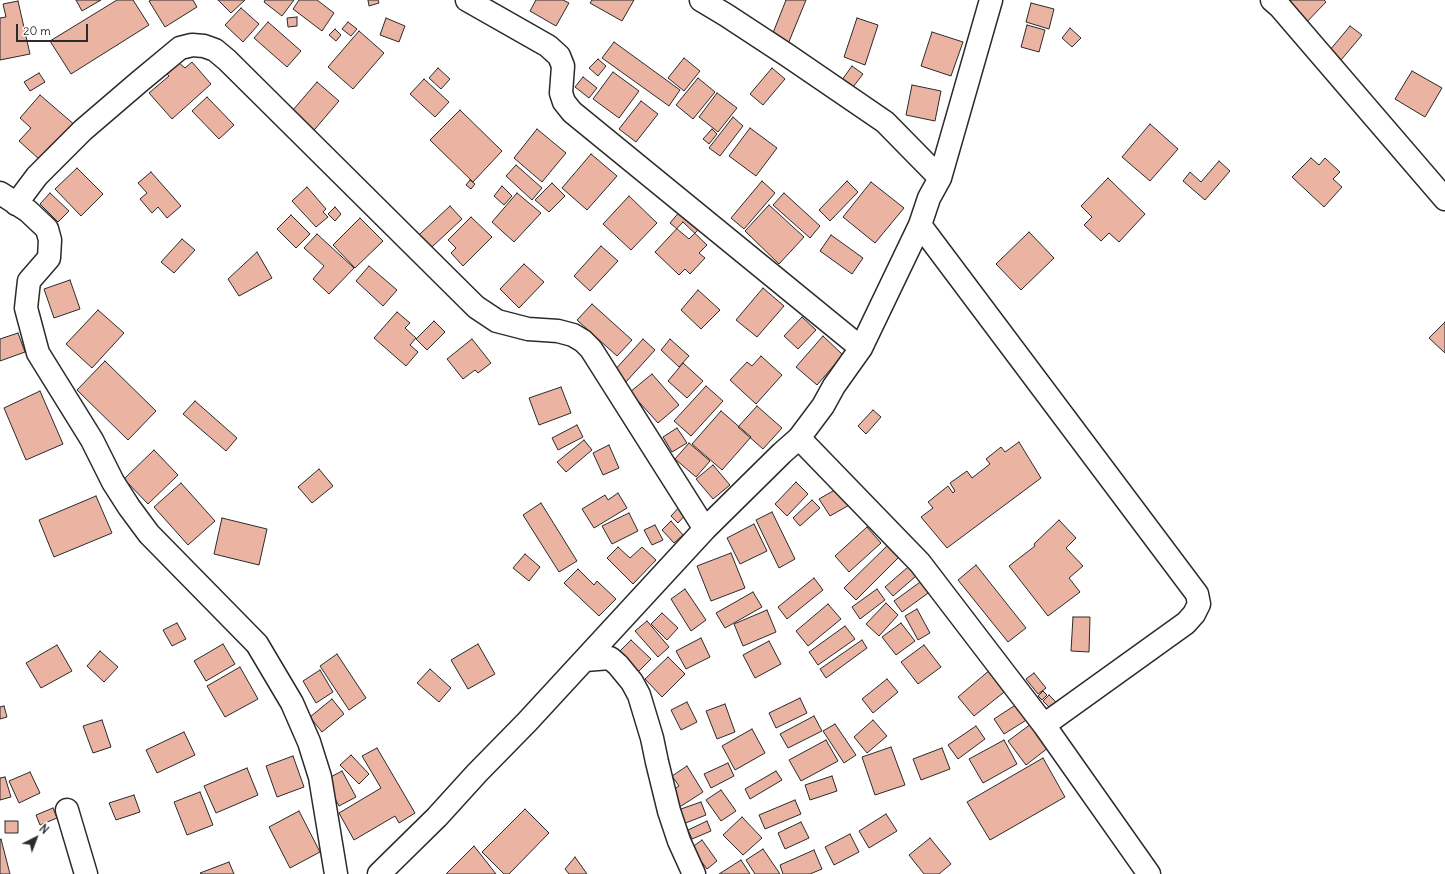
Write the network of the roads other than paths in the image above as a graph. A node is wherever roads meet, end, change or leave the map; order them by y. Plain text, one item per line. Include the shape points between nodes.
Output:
1 (467, 0) edge
2 (701, 0) edge
3 (991, 0) edge
4 (1272, 0) edge
5 (940, 178) junction
6 (8, 198) edge
7 (1445, 199) edge
8 (920, 225) junction
9 (861, 348) junction
10 (800, 438) junction
11 (705, 528) junction
12 (586, 660) junction
13 (1044, 725) junction
14 (67, 810) dead end
15 (86, 874) edge
16 (336, 874) edge
17 (379, 874) edge
18 (694, 874) edge
19 (1149, 874) edge

1 - 9 street via 548,46 559,56 563,66 561,93 572,112
2 - 5 street via 787,54 885,122
3 - 5 street
4 - 7 street
5 - 8 street via 929,198
6 - 11 street via 37,176 83,130 180,48 192,45 215,50 476,307 497,320 528,329 566,333 584,341
6 - 16 street via 28,211 47,229 50,240 48,258 29,281 26,308 38,354 92,440 129,507 149,534 257,644 289,697 309,742 320,777
8 - 9 street
8 - 13 street via 1197,594 1199,604 1186,624
9 - 10 street
10 - 11 street
10 - 13 street via 920,563
11 - 12 street
12 - 17 street via 437,817
12 - 18 street via 610,658 632,682 652,738 669,811
13 - 19 street
14 - 15 street

